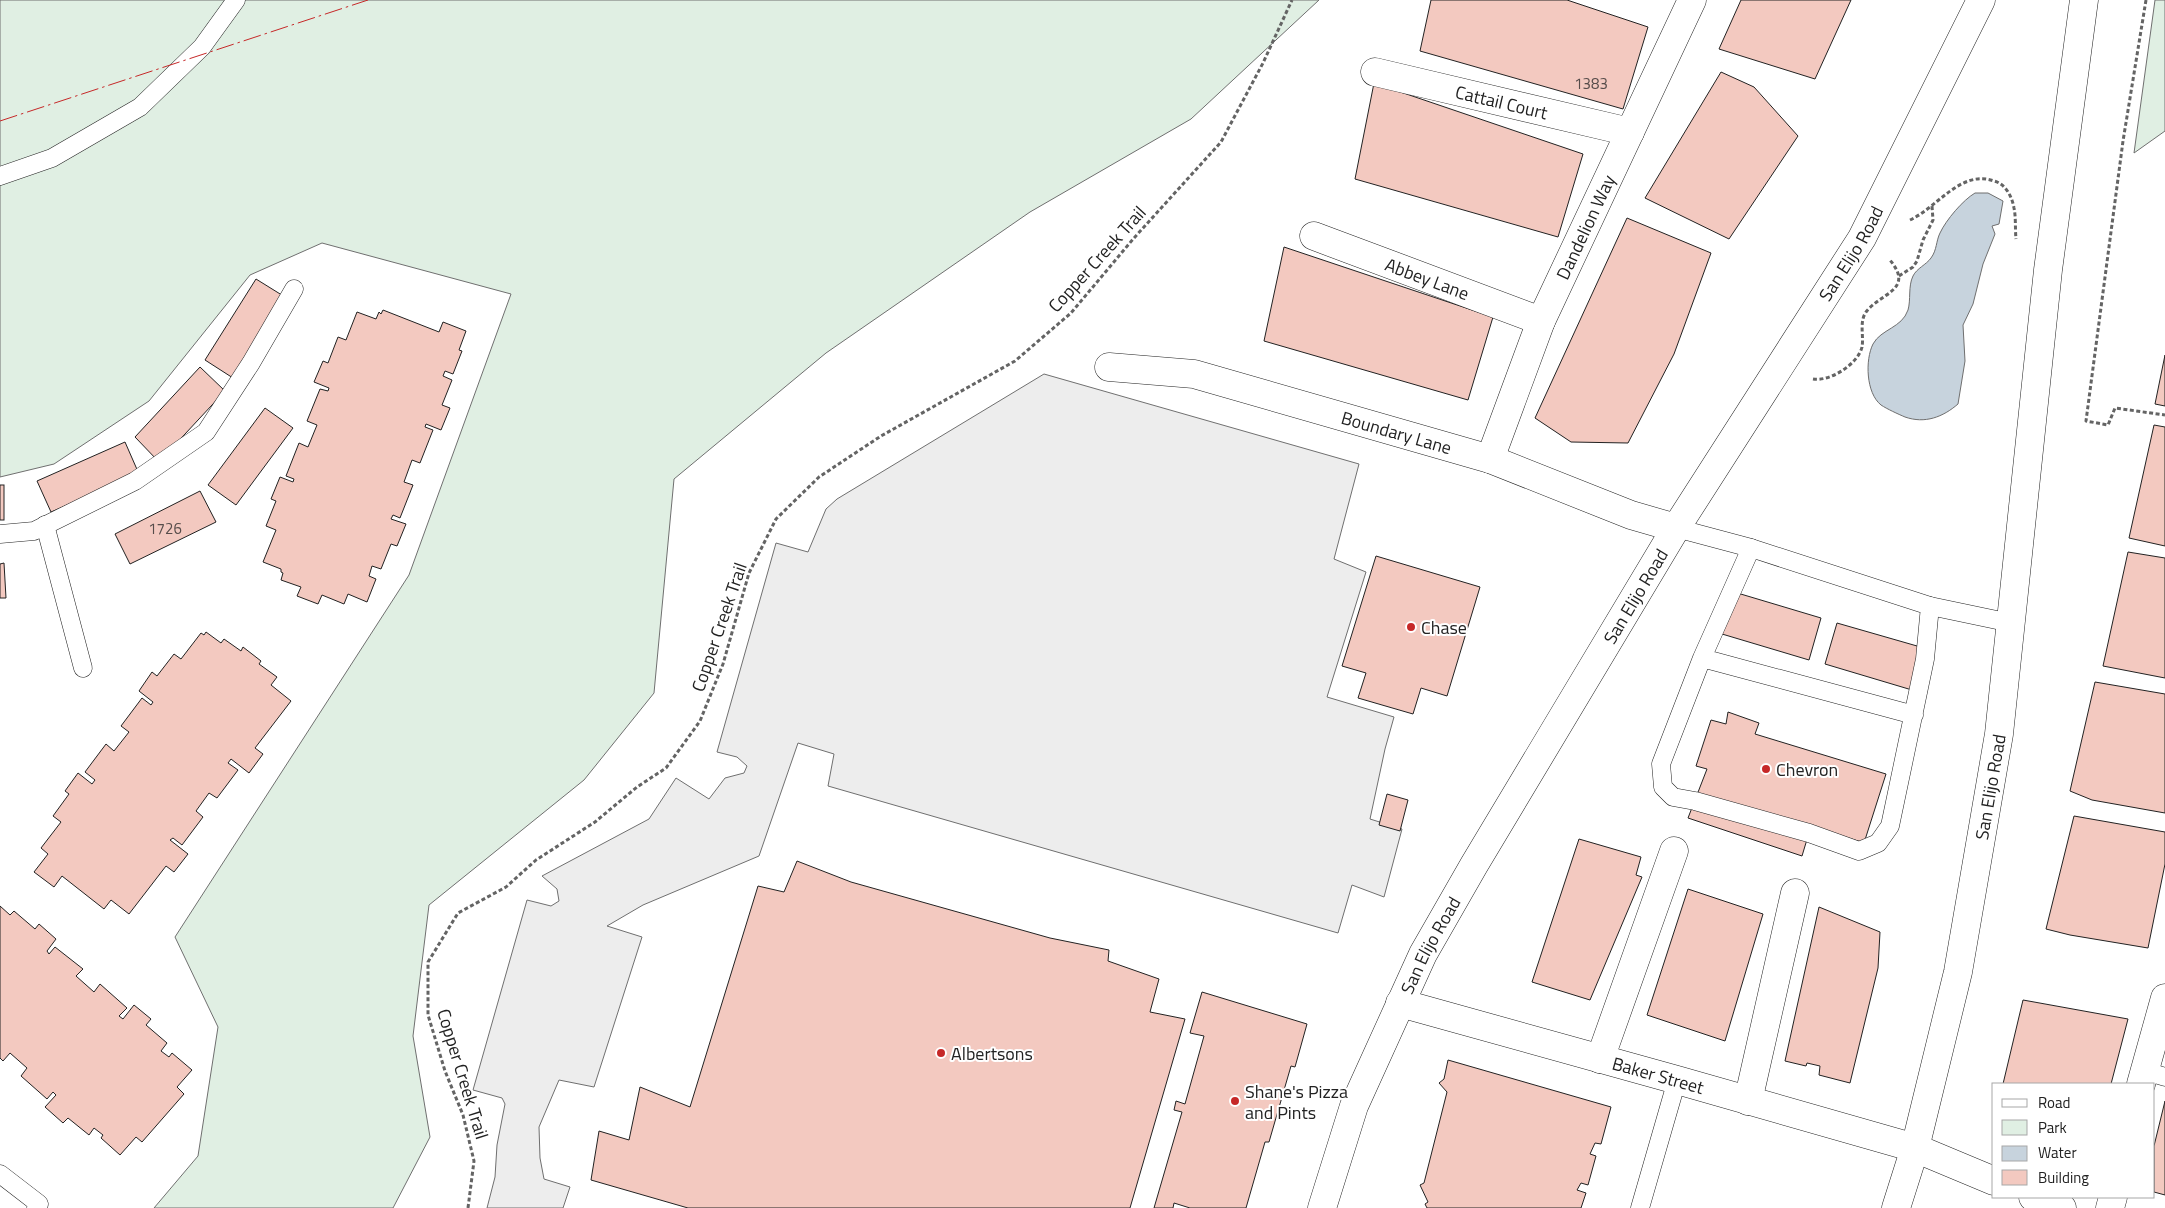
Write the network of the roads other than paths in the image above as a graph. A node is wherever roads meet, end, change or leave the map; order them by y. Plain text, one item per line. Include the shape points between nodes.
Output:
1 (236, 0) edge
2 (1692, 0) edge
3 (1981, 0) edge
4 (2084, 0) edge
5 (1374, 72) dead end
6 (1630, 132) junction
7 (0, 176) edge
8 (1314, 236) dead end
9 (294, 289) dead end
10 (1541, 321) junction
11 (1109, 367) dead end
12 (1490, 459) junction
13 (45, 525) junction
14 (1676, 528) junction
15 (0, 534) edge
16 (1751, 548) junction
17 (1930, 606) junction
18 (2011, 623) junction
19 (1702, 658) junction
20 (83, 668) dead end
21 (1914, 715) junction
22 (1674, 851) dead end
23 (1795, 893) dead end
24 (2165, 998) edge
25 (1400, 1003) junction
26 (1600, 1059) junction
27 (2150, 1077) edge
28 (1677, 1080) junction
29 (1748, 1101) junction
30 (1914, 1148) junction
31 (0, 1174) edge
32 (1992, 1181) edge
33 (2036, 1198) edge
34 (36, 1208) edge
35 (1322, 1208) edge
36 (1640, 1208) edge
37 (1896, 1208) edge
38 (2062, 1208) edge

1 - 7 lane via 202,47 140,107 52,158
2 - 6 street, Dandelion Way
3 - 14 street, San Elijo Road via 1862,238
4 - 18 street, San Elijo Road via 2048,270
5 - 6 street, Cattail Court
6 - 10 street, Dandelion Way
8 - 10 street, Abbey Lane
9 - 13 lane via 206,432 135,481
10 - 12 street, Dandelion Way
11 - 12 street, Boundary Lane via 1194,374
12 - 14 street, Boundary Lane via 1630,515
13 - 15 lane via 34,531
13 - 20 lane
14 - 16 lane
14 - 25 street, San Elijo Road via 1474,865 1423,954
16 - 17 lane
16 - 19 lane
17 - 18 lane
17 - 21 lane via 1925,659
18 - 30 street, San Elijo Road via 1999,734 1958,972
19 - 21 lane
19 - 21 lane via 1661,764 1663,787 1674,797 1809,833 1859,851 1878,843 1890,826
22 - 26 street
23 - 29 street
24 - 27 street
25 - 26 street, Baker Street
25 - 35 street, San Elijo Road via 1354,1106
26 - 28 street, Baker Street
28 - 29 street, Baker Street
28 - 36 lane
29 - 30 street, Baker Street
30 - 32 street, Baker Street
30 - 37 street, San Elijo Road
31 - 34 lane via 39,1204
33 - 38 street

